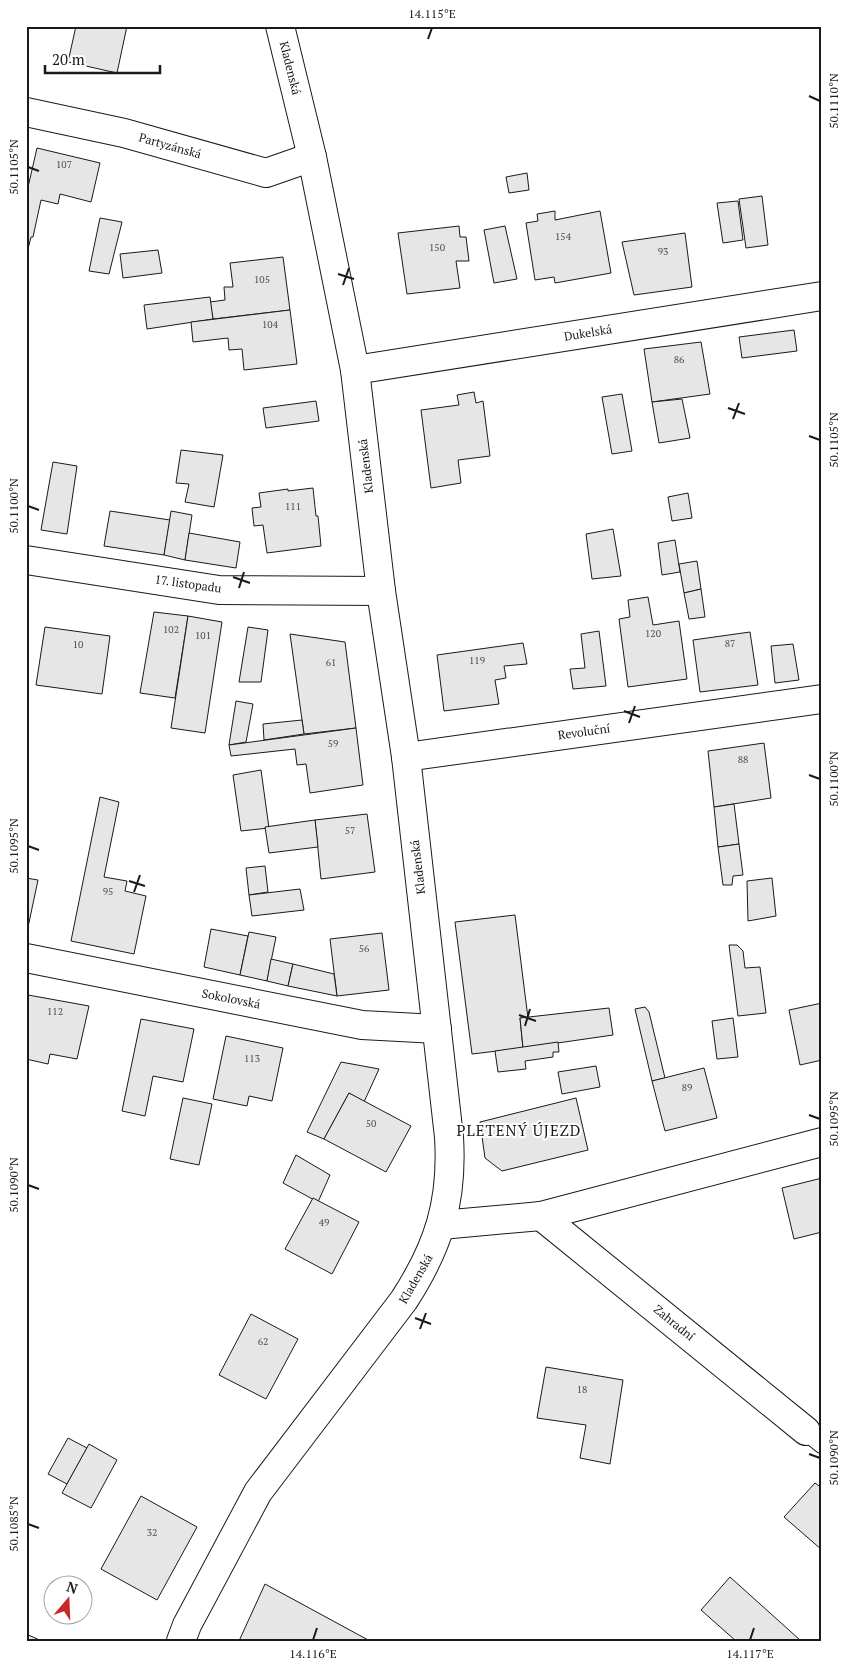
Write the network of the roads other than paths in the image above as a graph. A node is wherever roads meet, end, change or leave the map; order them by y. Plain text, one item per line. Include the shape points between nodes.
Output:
1 (280, 26) edge
2 (26, 112) edge
3 (312, 157) junction
4 (822, 296) edge
5 (355, 370) junction
6 (26, 560) edge
7 (381, 591) junction
8 (822, 699) edge
9 (406, 757) junction
10 (26, 958) edge
11 (437, 1029) junction
12 (822, 1142) edge
13 (541, 1216) junction
14 (441, 1225) junction
15 (814, 1437) edge
16 (180, 1641) edge

1 - 3 street, Kladenská
2 - 3 street, Partyzánská via 124,133 266,173
3 - 5 street, Kladenská
4 - 5 street, Dukelská
5 - 7 street, Kladenská
6 - 7 street, 17. listopadu via 219,590
7 - 9 street, Kladenská
8 - 9 street, Revoluční
9 - 11 street, Kladenská
10 - 11 street, Sokolovská via 362,1025
11 - 14 street, Kladenská via 450,1158
12 - 13 street
13 - 14 street
13 - 15 street, Zahradní
14 - 16 street, Kladenská via 432,1252 404,1300 258,1492

